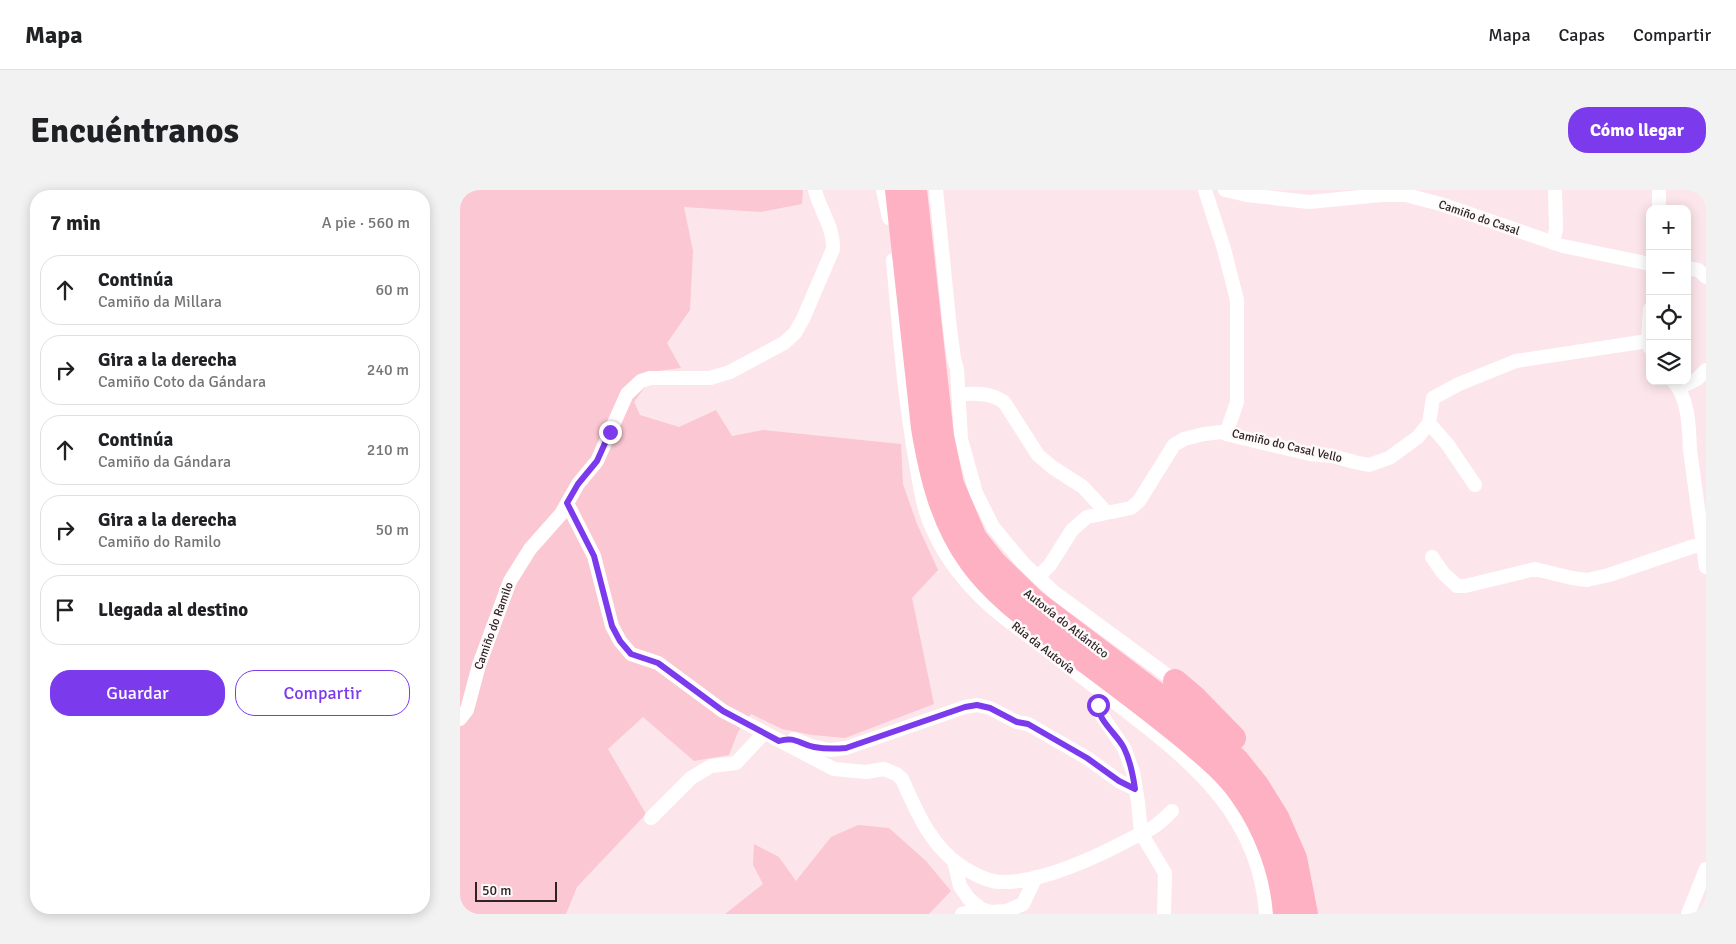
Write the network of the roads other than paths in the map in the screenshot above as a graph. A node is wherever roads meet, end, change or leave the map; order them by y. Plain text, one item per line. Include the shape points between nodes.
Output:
1 (815, 190) edge
2 (883, 190) edge
3 (897, 190) edge
4 (1205, 190) edge
5 (1225, 190) edge
6 (1556, 190) edge
7 (1659, 190) edge
8 (931, 192) edge
9 (1658, 205) edge
10 (1553, 243) junction
11 (892, 248) junction
12 (1646, 263) edge
13 (1691, 269) edge
14 (1706, 277) edge
15 (907, 287) junction
16 (907, 345) junction
17 (1646, 345) edge
18 (1706, 370) edge
19 (1691, 380) edge
20 (1676, 385) edge
21 (958, 394) junction
22 (1429, 423) junction
23 (1226, 434) junction
24 (913, 444) joint
25 (1475, 485) dead end
26 (567, 503) junction
27 (1106, 512) junction
28 (1704, 536) edge
29 (1432, 557) dead end
30 (1706, 567) edge
31 (1038, 577) junction
32 (1174, 681) joint
33 (1104, 694) junction
34 (460, 719) edge
35 (764, 733) junction
36 (779, 741) junction
37 (1135, 789) junction
38 (1172, 811) dead end
39 (652, 818) dead end
40 (1140, 834) junction
41 (1295, 858) junction
42 (954, 861) junction
43 (1706, 869) edge
44 (1036, 877) junction
45 (981, 910) junction
46 (962, 914) edge
47 (1164, 914) edge
48 (1266, 914) edge
49 (1285, 914) edge
50 (1306, 914) edge
51 (1688, 914) edge

1 - 26 street, Camiño do Ramilo via 830,227 833,249 795,333 784,344 724,374 710,378 650,378 641,381 627,394 597,461
2 - 11 street
3 - 15 highway, Autovía do Atlántico
4 - 23 street, Camiño do Casal Vello via 1237,300 1237,402
5 - 10 street, Camiño do Casal via 1309,202 1406,195
6 - 10 street
7 - 9 street
8 - 21 street
8 - 41 highway, Autovía do Atlántico via 942,436 952,484 976,538 994,562 1034,602 1203,729 1236,760 1277,817
10 - 12 street, Camiño do Casal
11 - 15 highway
11 - 16 street
13 - 14 street
15 - 16 highway, Autovía do Atlántico
16 - 24 highway
16 - 49 highway, Autovía do Atlántico via 938,498 951,530 971,562 992,588 1018,611 1155,713 1209,758 1241,793 1262,826 1284,895
17 - 22 street via 1516,361 1433,398
18 - 19 street
20 - 28 street via 1686,407
21 - 27 street via 988,394 1004,402 1038,455 1083,486
21 - 31 street via 961,439 976,493 993,527
22 - 23 street, Camiño do Casal Vello via 1418,437 1389,458 1369,464
22 - 25 street
23 - 27 street via 1204,434 1174,445 1140,501 1132,508
24 - 33 street, Rúa da Autovía via 922,496 933,532 956,570 989,605
26 - 34 street, Camiño do Ramilo via 510,580 479,665 467,710
26 - 35 street via 594,556 612,626 631,654 658,663 723,711
27 - 31 street via 1087,517 1072,530 1050,565
28 - 29 street via 1609,575 1587,580 1535,569 1457,586
28 - 30 street
31 - 32 street
32 - 41 highway via 1234,738 1272,788 1288,824
33 - 37 street via 1098,710 1124,748
33 - 48 street, Rúa da Autovía via 1200,772 1229,808 1255,858
35 - 36 street
35 - 39 street via 736,763 711,766 691,778
36 - 37 street via 788,738 830,750 846,748 977,705 1028,724
36 - 42 street via 834,769 866,772 884,769 896,774 928,832
37 - 40 street
38 - 40 street
40 - 44 street via 1080,864
40 - 47 street via 1165,873
41 - 50 highway, Autovía do Atlántico
42 - 44 street via 998,882
42 - 45 street via 960,886
43 - 51 street
44 - 45 street via 1023,904 1007,911
45 - 46 street

